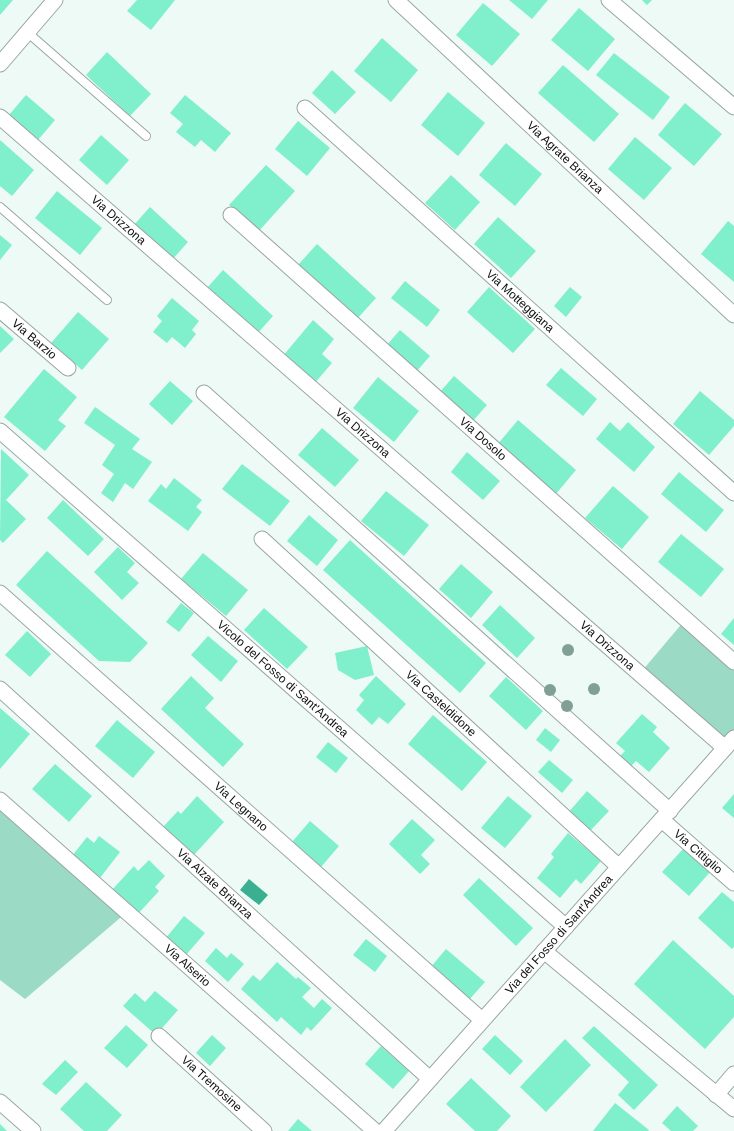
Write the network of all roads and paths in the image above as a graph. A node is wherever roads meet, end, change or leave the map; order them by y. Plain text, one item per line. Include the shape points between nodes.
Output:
1 (55, 0) edge
2 (396, 0) edge
3 (609, 0) edge
4 (27, 32) junction
5 (0, 64) edge
6 (734, 107) edge
7 (305, 108) dead end
8 (0, 117) edge
9 (146, 136) dead end
10 (0, 206) edge
11 (231, 215) dead end
12 (108, 300) dead end
13 (0, 310) edge
14 (734, 315) edge
15 (68, 368) dead end
16 (204, 393) dead end
17 (0, 431) edge
18 (734, 493) edge
19 (262, 539) dead end
20 (0, 593) edge
21 (734, 662) edge
22 (0, 689) edge
23 (730, 743) edge
24 (0, 800) edge
25 (666, 815) junction
26 (620, 867) junction
27 (734, 883) edge
28 (566, 927) junction
29 (544, 951) junction
30 (482, 1020) junction
31 (159, 1036) dead end
32 (734, 1074) edge
33 (430, 1079) junction
34 (716, 1095) junction
35 (0, 1102) edge
36 (734, 1109) edge
37 (33, 1131) edge
38 (264, 1131) edge
39 (375, 1131) edge
40 (384, 1131) edge

1 - 4 street
2 - 14 street, Via Agrate Brianza
3 - 6 street
4 - 5 street
4 - 9 lane
7 - 18 street, Via Motteggiana
8 - 23 street, Via Drizzona
10 - 12 lane
11 - 21 street, Via Dosolo
13 - 15 street, Via Barzio
16 - 25 street, Via Cittiglio
17 - 28 street, Vicolo del Fosso di Sant'Andrea
19 - 26 street, Via Casteldidone
20 - 30 street, Via Legnano
22 - 33 street, Via Alzate Brianza
23 - 25 street, Via del Fosso di Sant'Andrea
24 - 39 street, Via Alserio
25 - 26 street, Via del Fosso di Sant'Andrea
25 - 27 street, Via Cittiglio
26 - 28 street, Via del Fosso di Sant'Andrea
28 - 29 street, Via del Fosso di Sant'Andrea
29 - 30 street, Via del Fosso di Sant'Andrea
29 - 34 street
30 - 33 street, Via del Fosso di Sant'Andrea
31 - 38 street, Via Tremosine
32 - 34 street
33 - 40 street, Via del Fosso di Sant'Andrea
34 - 36 street
35 - 37 street

